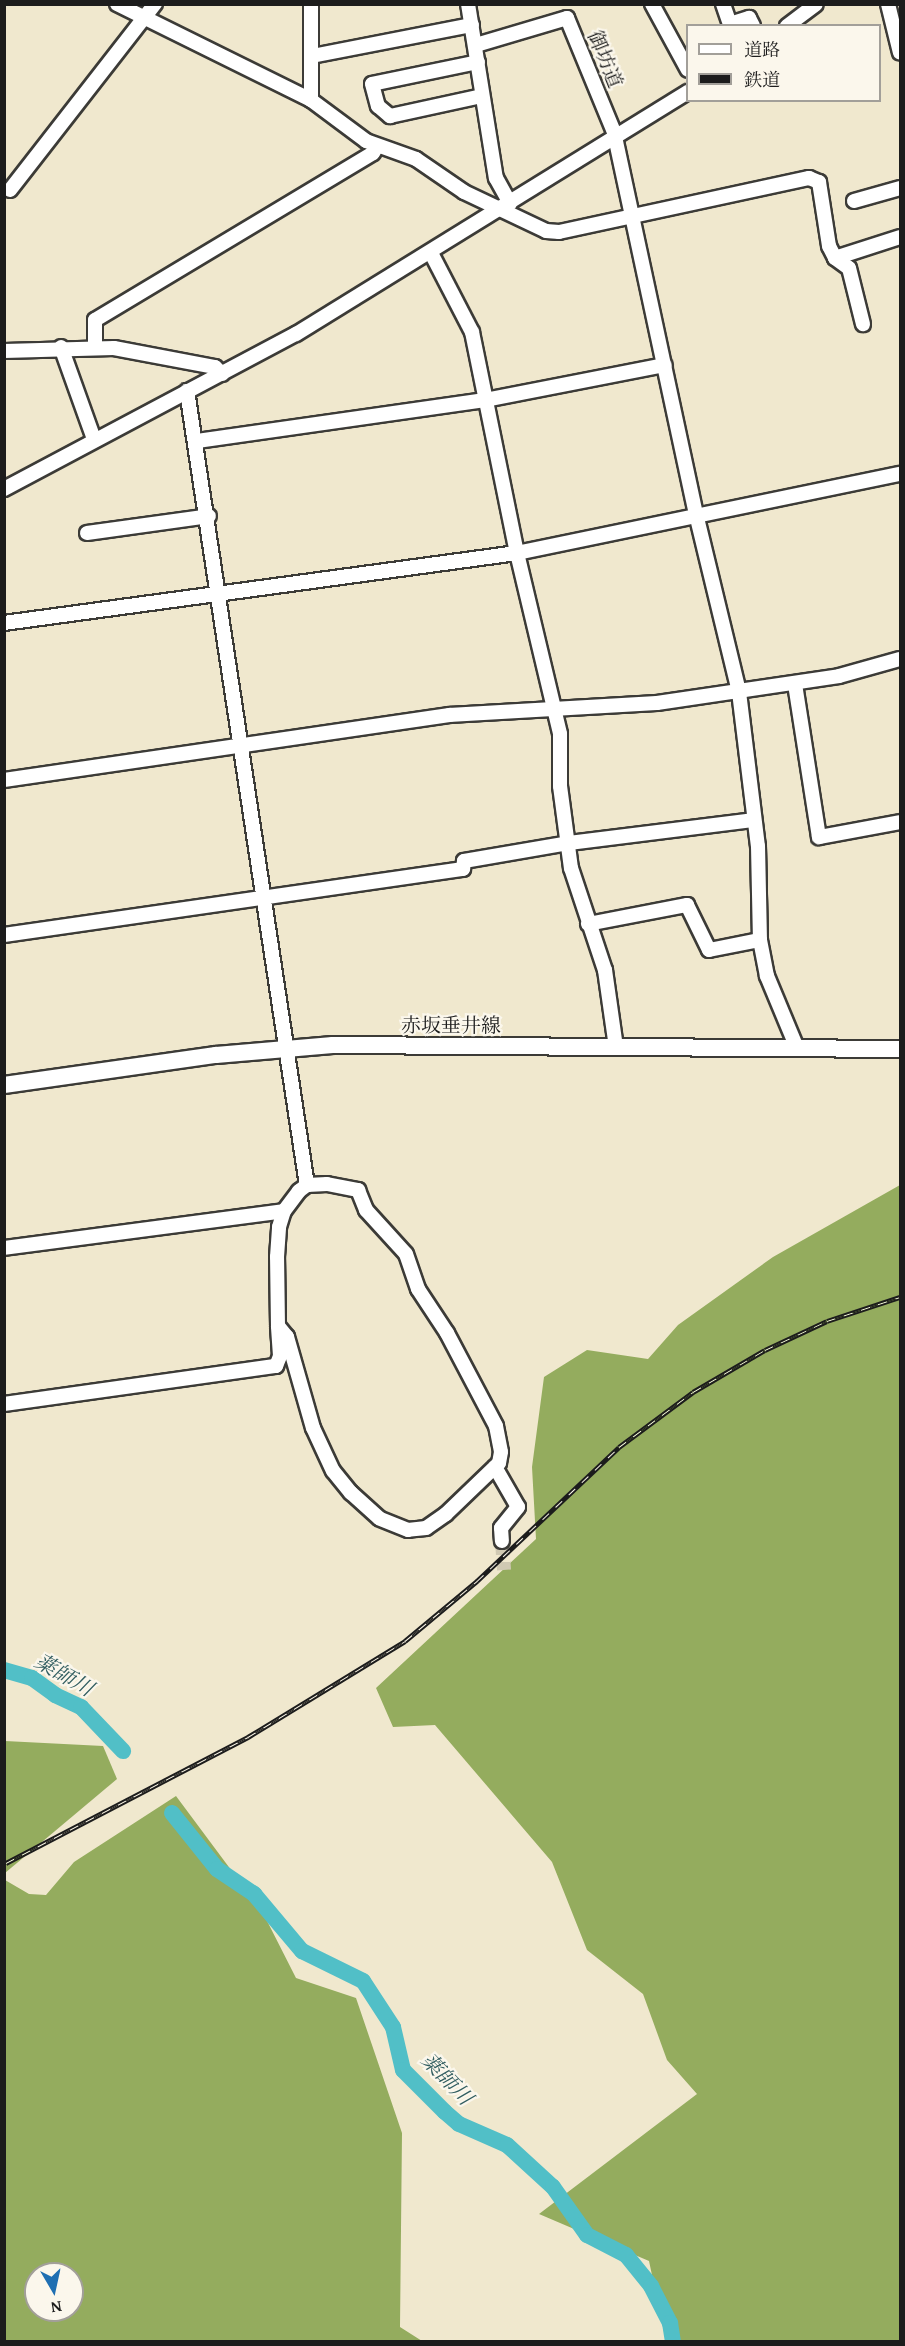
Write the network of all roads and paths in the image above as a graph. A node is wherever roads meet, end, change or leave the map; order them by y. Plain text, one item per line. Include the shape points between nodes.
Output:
1 (117, 4) edge
2 (155, 4) edge
3 (311, 4) edge
4 (468, 4) edge
5 (652, 4) edge
6 (723, 4) edge
7 (816, 4) edge
8 (888, 4) edge
9 (144, 18) junction
10 (730, 24) edge
11 (730, 24) edge
12 (752, 24) edge
13 (790, 24) edge
14 (472, 25) junction
15 (476, 45) junction
16 (900, 53) edge
17 (312, 56) junction
18 (478, 62) junction
19 (686, 68) edge
20 (686, 93) edge
21 (482, 96) junction
22 (311, 100) junction
23 (615, 138) junction
24 (377, 146) junction
25 (900, 188) edge
26 (10, 190) dead end
27 (854, 201) dead end
28 (505, 206) junction
29 (632, 216) junction
30 (900, 237) edge
31 (431, 253) junction
32 (835, 258) junction
33 (863, 324) dead end
34 (61, 347) junction
35 (95, 348) junction
36 (4, 351) edge
37 (665, 365) junction
38 (222, 374) junction
39 (188, 391) junction
40 (485, 400) junction
41 (94, 439) junction
42 (196, 441) junction
43 (900, 474) edge
44 (4, 489) edge
45 (209, 516) junction
46 (696, 518) junction
47 (87, 533) dead end
48 (517, 553) junction
49 (220, 592) junction
50 (4, 623) edge
51 (900, 659) edge
52 (795, 684) junction
53 (739, 692) junction
54 (555, 710) junction
55 (242, 745) junction
56 (4, 780) edge
57 (753, 820) junction
58 (900, 826) edge
59 (569, 843) junction
60 (264, 898) junction
61 (588, 924) junction
62 (4, 935) edge
63 (759, 939) junction
64 (616, 1047) junction
65 (796, 1048) junction
66 (287, 1049) junction
67 (900, 1049) edge
68 (4, 1085) edge
69 (307, 1185) junction
70 (285, 1210) junction
71 (4, 1248) edge
72 (278, 1326) junction
73 (4, 1404) edge
74 (495, 1467) junction
75 (502, 1541) tunnel mouth

1 - 9 street
2 - 9 street
3 - 17 street
4 - 14 street
5 - 19 street
6 - 11 street
7 - 13 street
8 - 16 street
9 - 22 street
9 - 26 street
10 - 12 street via 749,18
14 - 15 street
14 - 17 street
15 - 18 street
15 - 23 street, 御坊道 via 567,18
17 - 22 street
18 - 21 street
18 - 21 street via 372,84 378,106 390,116
20 - 23 street
21 - 28 street via 496,178
22 - 24 street via 345,128
23 - 28 street
23 - 29 street
24 - 28 street via 416,159 464,192
24 - 35 street via 373,153 95,320
25 - 27 street
28 - 29 street via 553,233
28 - 31 street
29 - 32 street via 809,178 819,183 823,225
29 - 37 street
30 - 32 street
31 - 38 street
31 - 40 street via 468,320
32 - 33 street via 849,268
34 - 35 street
34 - 36 street
34 - 41 street
35 - 38 street via 137,351 183,364 215,367
37 - 40 street
37 - 46 street
38 - 39 street
39 - 41 street
39 - 42 street
40 - 42 street
40 - 48 street
41 - 44 street
42 - 45 street
43 - 46 street
45 - 47 street
45 - 49 street
46 - 48 street
46 - 53 street
48 - 49 street
48 - 54 street
49 - 50 street
49 - 55 street
51 - 52 street via 871,669
52 - 53 street
52 - 58 street via 819,837
53 - 54 street via 657,704
53 - 57 street
54 - 55 street via 478,712
54 - 59 street
55 - 56 street
55 - 60 street
57 - 59 street
57 - 63 street
59 - 60 street via 464,861 464,869
59 - 61 street via 576,890
60 - 62 street
60 - 66 street
61 - 63 street via 687,905 709,950
61 - 64 street via 605,970
63 - 65 street via 767,976
64 - 65 main road, 赤坂垂井線
64 - 66 main road, 赤坂垂井線 via 344,1045
65 - 67 main road, 赤坂垂井線
66 - 68 main road, 赤坂垂井線
66 - 69 street
69 - 70 street
69 - 74 street via 357,1190 366,1210 406,1254 418,1289 447,1333 496,1426 501,1452
70 - 71 street
70 - 72 street via 277,1257
72 - 73 street via 280,1356 276,1366
72 - 74 street via 287,1337 313,1428 333,1471 351,1494 379,1518 408,1530 426,1528
74 - 75 street via 518,1507 501,1528

